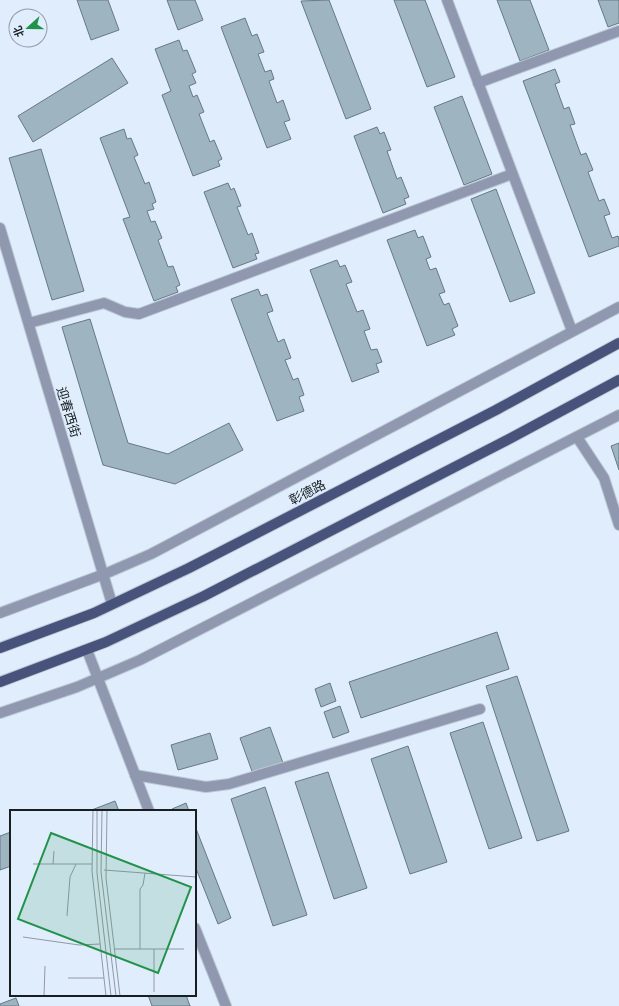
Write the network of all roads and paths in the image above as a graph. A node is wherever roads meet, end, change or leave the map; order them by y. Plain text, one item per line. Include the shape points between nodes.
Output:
1 (447, 0) edge
2 (619, 31) edge
3 (478, 83) junction
4 (512, 174) junction
5 (0, 228) edge
6 (619, 307) edge
7 (29, 323) junction
8 (572, 331) junction
9 (619, 343) edge
10 (619, 380) edge
11 (619, 416) edge
12 (577, 437) junction
13 (619, 525) edge
14 (104, 575) junction
15 (112, 604) junction
16 (0, 613) edge
17 (0, 648) edge
18 (87, 650) junction
19 (98, 678) junction
20 (0, 682) edge
21 (480, 709) dead end
22 (0, 713) edge
23 (135, 775) junction
24 (149, 810) edge
25 (196, 931) edge
26 (226, 1006) edge

1 - 3 street
2 - 3 street
3 - 4 street
4 - 7 street via 139,314 125,312 104,303
4 - 8 street
5 - 7 street, 迎春西街
6 - 8 street
7 - 14 street, 迎春西街
8 - 14 street via 151,554
9 - 15 main road, 彰德路 via 189,568
10 - 18 main road via 204,596
11 - 12 street
12 - 13 street via 604,478
12 - 19 street via 140,660
14 - 15 street, 迎春西街
14 - 16 street
15 - 17 main road, 彰德路
18 - 19 street
18 - 20 main road
19 - 22 street
19 - 23 street
21 - 23 street via 229,784 206,788
23 - 24 street
25 - 26 street

